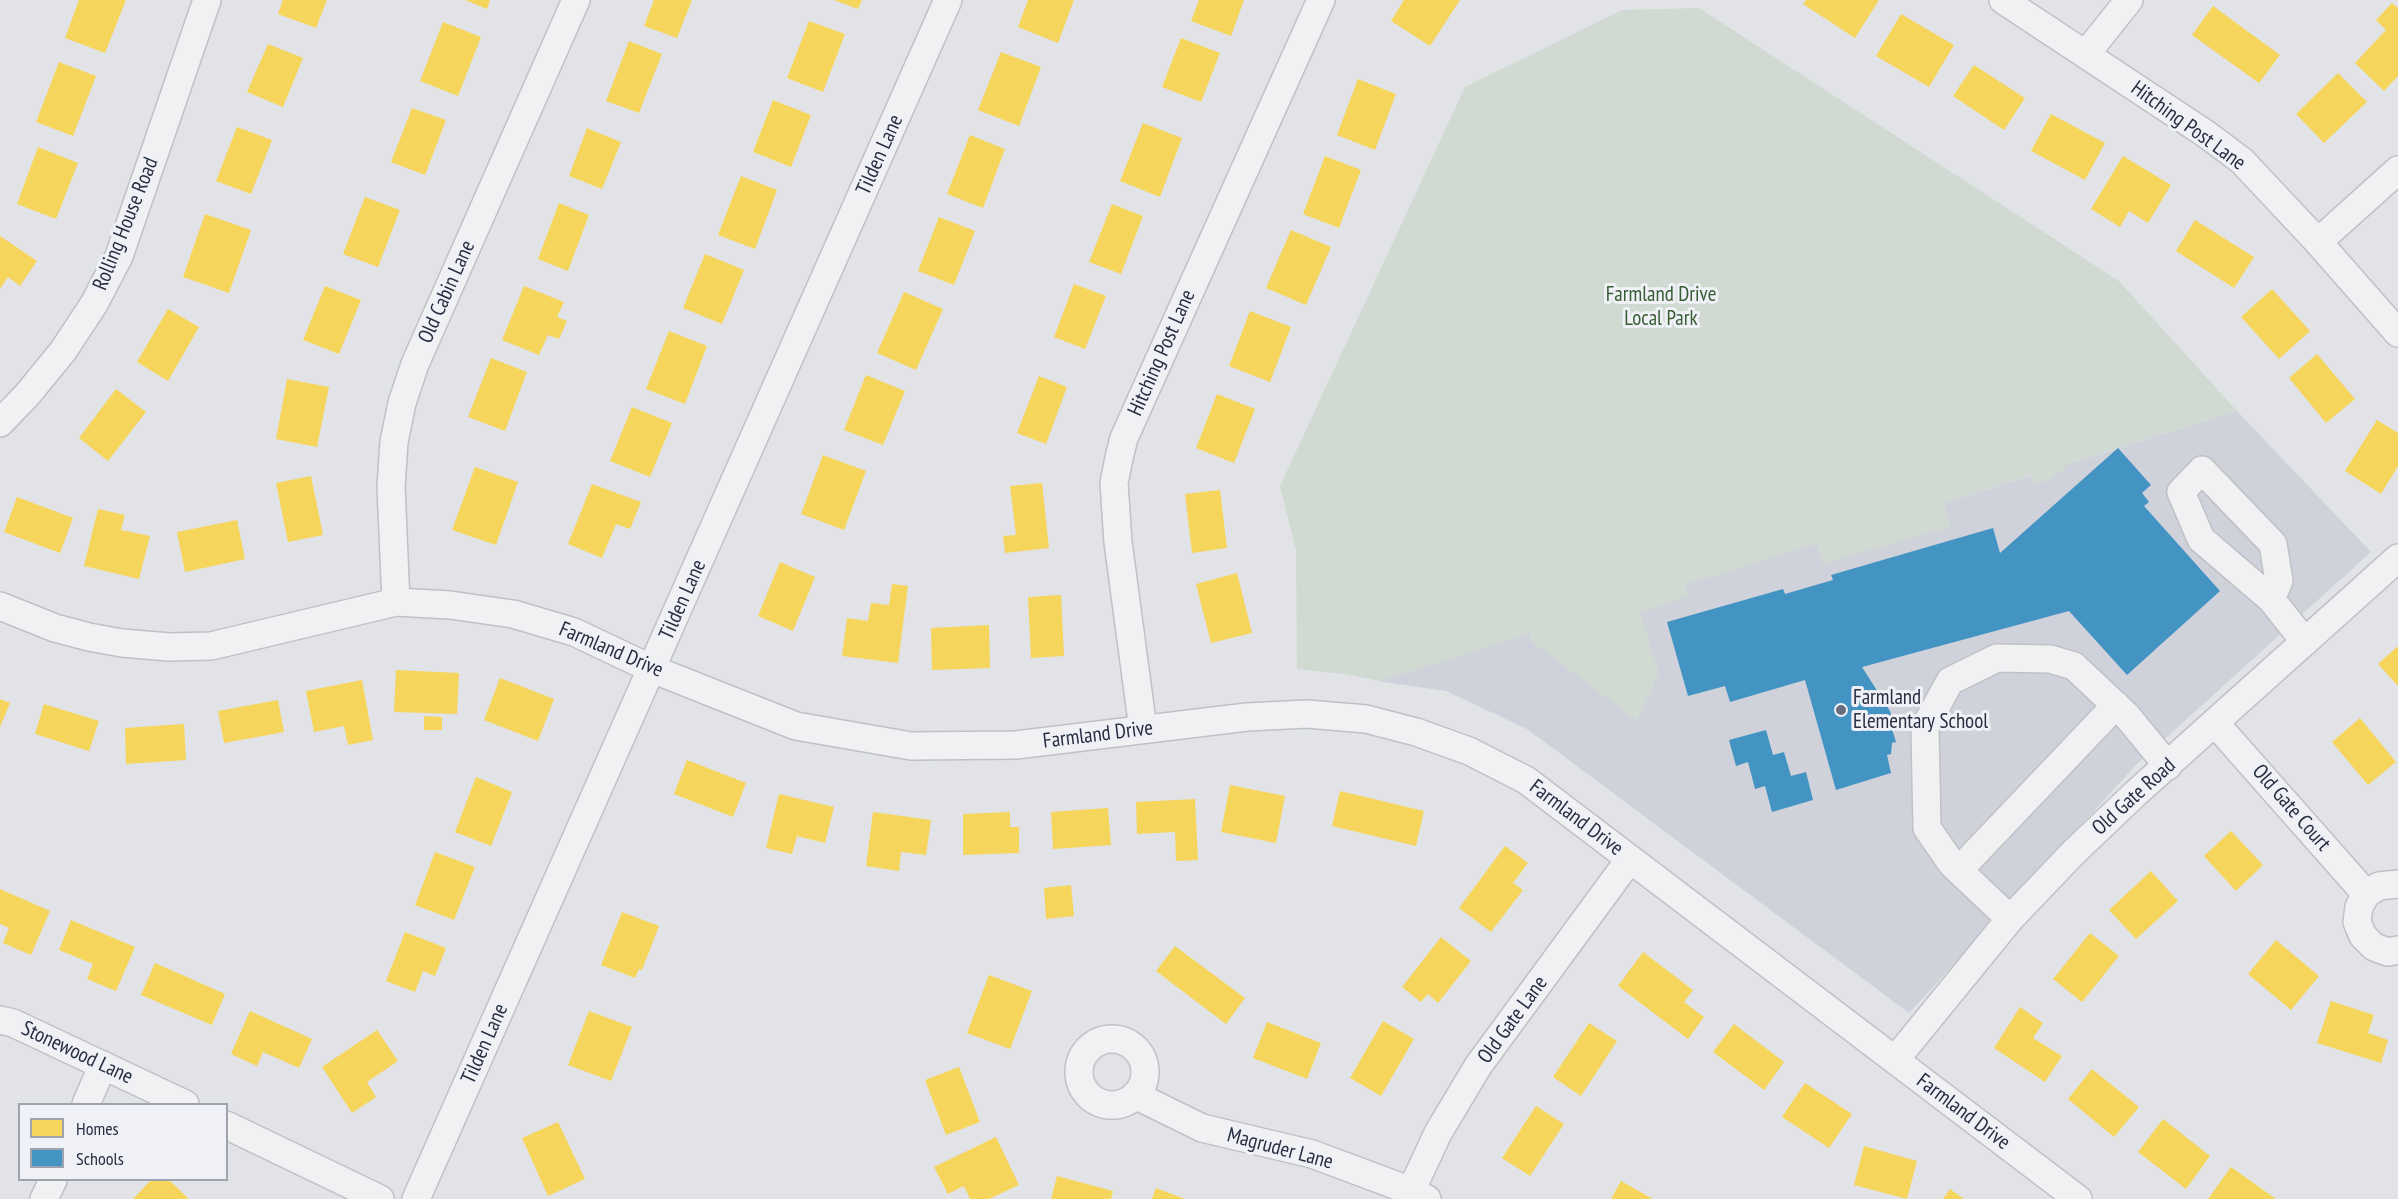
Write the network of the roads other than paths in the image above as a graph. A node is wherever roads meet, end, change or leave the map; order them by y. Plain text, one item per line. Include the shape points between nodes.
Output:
1 (207, 0) edge
2 (576, 0) edge
3 (948, 0) edge
4 (1321, 0) edge
5 (2003, 0) edge
6 (2129, 0) edge
7 (2086, 54) junction
8 (2398, 170) edge
9 (2318, 242) junction
10 (2398, 333) edge
11 (0, 423) edge
12 (2398, 558) edge
13 (2271, 599) dead end
14 (396, 602) junction
15 (0, 606) edge
16 (2305, 642) junction
17 (652, 669) junction
18 (2116, 705) junction
19 (2215, 723) junction
20 (1143, 729) junction
21 (2168, 766) junction
22 (1630, 859) junction
23 (1959, 870) junction
24 (2398, 884) edge
25 (2366, 894) junction
26 (2010, 919) junction
27 (2398, 950) edge
28 (0, 1020) edge
29 (1895, 1060) junction
30 (103, 1065) junction
31 (1135, 1095) dead end
32 (86, 1103) edge
33 (183, 1103) edge
34 (228, 1126) edge
35 (52, 1181) edge
36 (1419, 1195) edge
37 (44, 1199) edge
38 (380, 1199) edge
39 (416, 1199) edge
40 (2078, 1199) edge

1 - 11 street, Rolling House Road via 119,256 63,351
2 - 14 street, Old Cabin Lane via 415,364 402,403 390,487
3 - 17 street, Tilden Lane
4 - 20 street, Hitching Post Lane via 1124,438 1119,458 1114,483 1118,542
5 - 7 street, Hitching Post Lane
6 - 7 street
7 - 9 street, Hitching Post Lane via 2242,161
8 - 9 street
9 - 10 street, Hitching Post Lane
12 - 16 street, Old Gate Road
13 - 16 street
14 - 15 street, Farmland Drive via 212,646 169,647 89,637
14 - 17 street, Farmland Drive via 450,605 544,622
16 - 19 street, Old Gate Road
17 - 20 street, Farmland Drive via 796,726 911,746 1016,745
17 - 39 street, Tilden Lane
18 - 21 street
18 - 23 street
18 - 23 street via 2074,666 2050,659 1996,657 1950,681 1925,727 1927,828
19 - 21 street, Old Gate Road
19 - 25 street, Old Gate Court
20 - 22 street, Farmland Drive via 1307,714 1366,719 1469,751 1526,780
21 - 26 street, Old Gate Road via 2073,852
22 - 29 street, Farmland Drive
22 - 36 street, Old Gate Lane via 1478,1066 1438,1133
23 - 26 street
24 - 25 street via 2379,885
25 - 27 street via 2357,922 2363,936 2374,947 2388,952
26 - 29 street, Old Gate Road
28 - 30 street, Stonewood Lane
29 - 40 street, Farmland Drive
30 - 32 street
30 - 33 street, Stonewood Lane
31 - 36 street, Magruder Lane via 1202,1128 1312,1154
34 - 38 street
35 - 37 street

